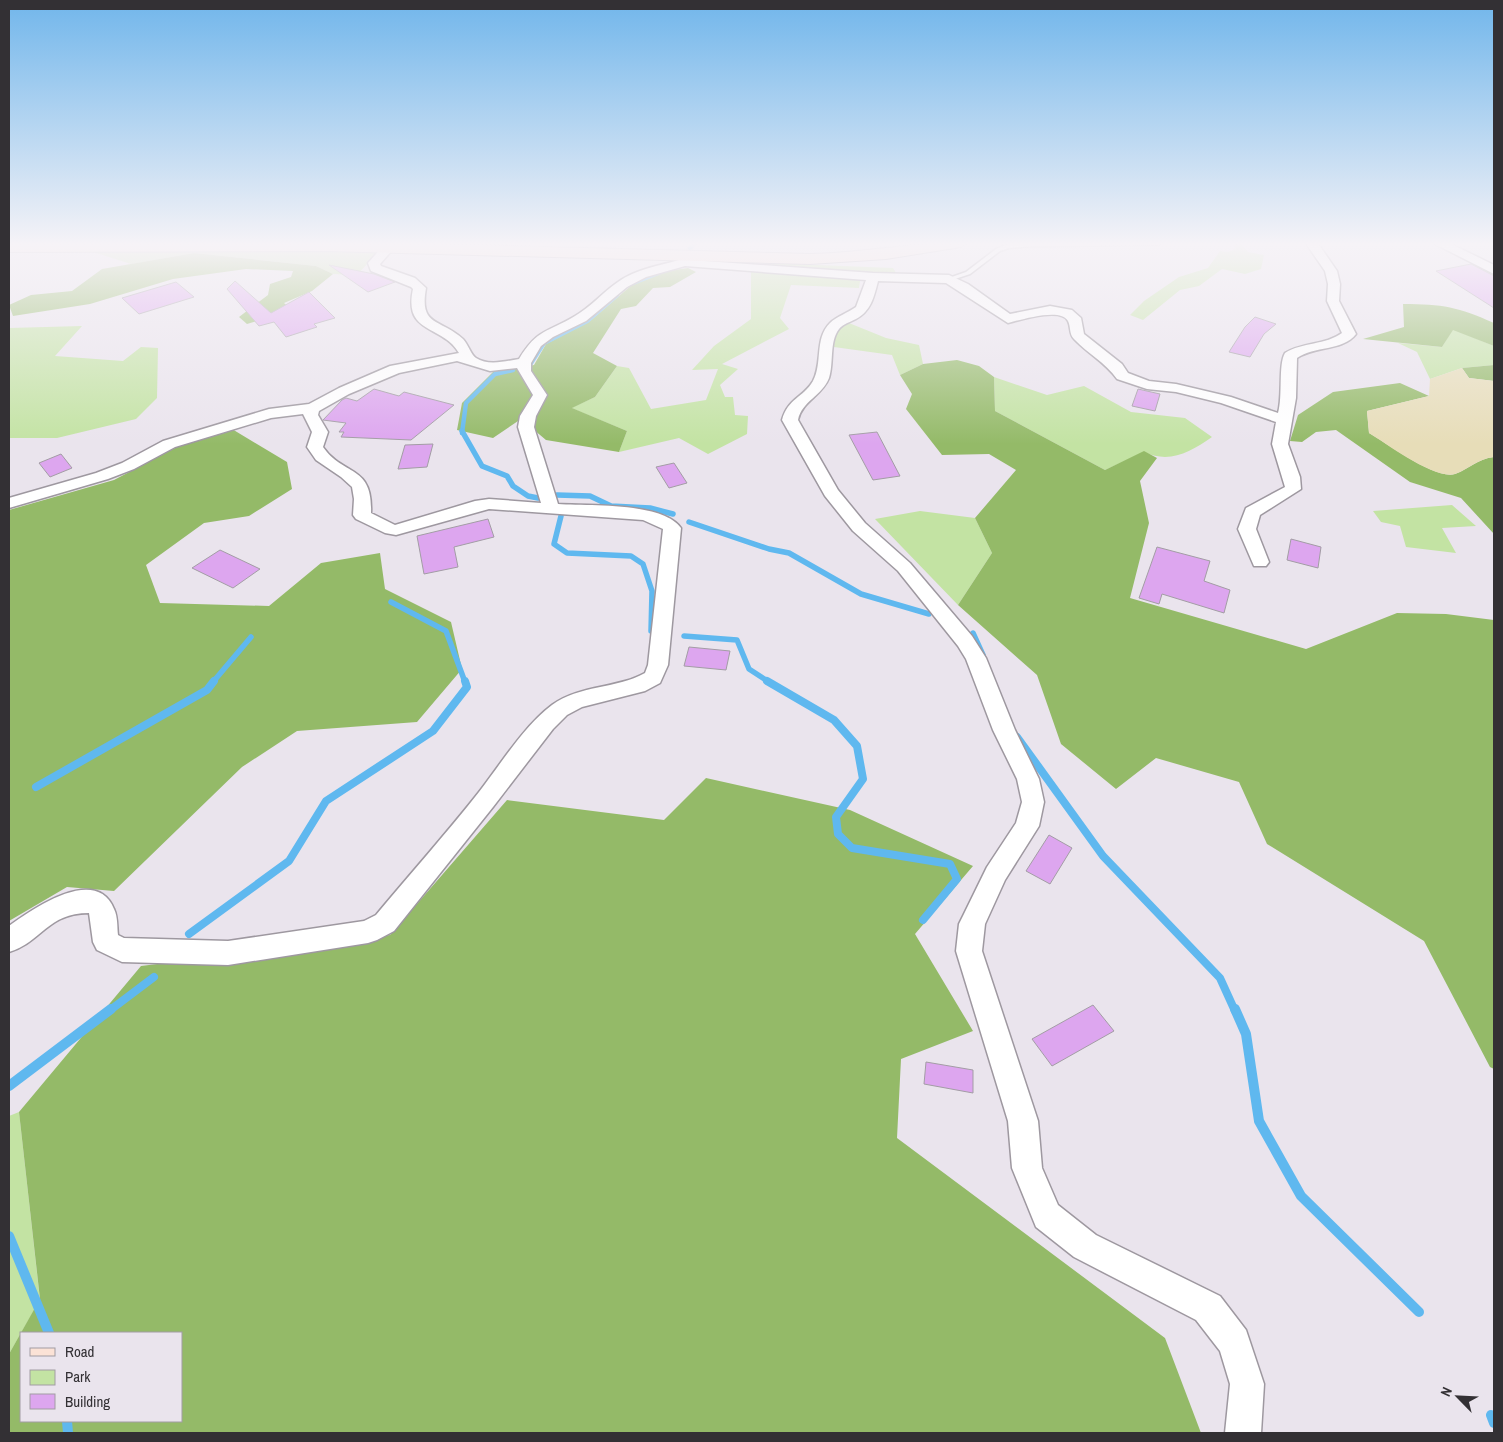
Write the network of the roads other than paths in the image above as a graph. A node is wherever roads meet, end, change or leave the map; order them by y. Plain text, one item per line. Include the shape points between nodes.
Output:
1 (418, 309) edge
2 (592, 309) edge
3 (861, 309) edge
4 (995, 309) edge
5 (1336, 309) edge
6 (469, 359) junction
7 (524, 363) junction
8 (312, 410) junction
9 (1284, 420) junction
10 (9, 503) edge
11 (551, 508) junction
12 (1260, 562) dead end
13 (9, 941) edge
14 (1243, 1433) edge

1 - 6 street via 424,320 451,335 467,351
2 - 7 street via 536,343
3 - 14 street via 833,327 822,378 817,387 798,400 790,420 812,462 859,527 904,567 965,641 976,658 1004,730 1028,779 1033,802 1027,826 996,874 972,924 969,950 1023,1120 1026,1168 1047,1216 1085,1246 1208,1308 1234,1342 1247,1384
4 - 9 street via 1008,319 1050,310 1067,313 1074,318 1078,336 1117,367 1122,376 1135,382 1197,392
5 - 9 street via 1349,334 1339,340 1297,350 1290,356 1290,388
6 - 7 street via 480,366 490,367
6 - 8 street via 458,357 395,369 344,391
7 - 11 street via 524,371 540,395 528,416 526,427
8 - 10 street via 268,414 169,444 102,476
8 - 11 street via 310,415 320,432 315,447 320,457 350,474 360,486 364,500 362,515 384,528 396,530 489,504
9 - 12 street via 1280,444 1294,480 1293,489 1252,512 1247,529
11 - 13 street via 645,515 666,522 672,528 658,665 653,678 638,686 576,701 545,723 384,924 368,932 228,953 122,950 106,942 103,911 95,902 71,902 48,912

